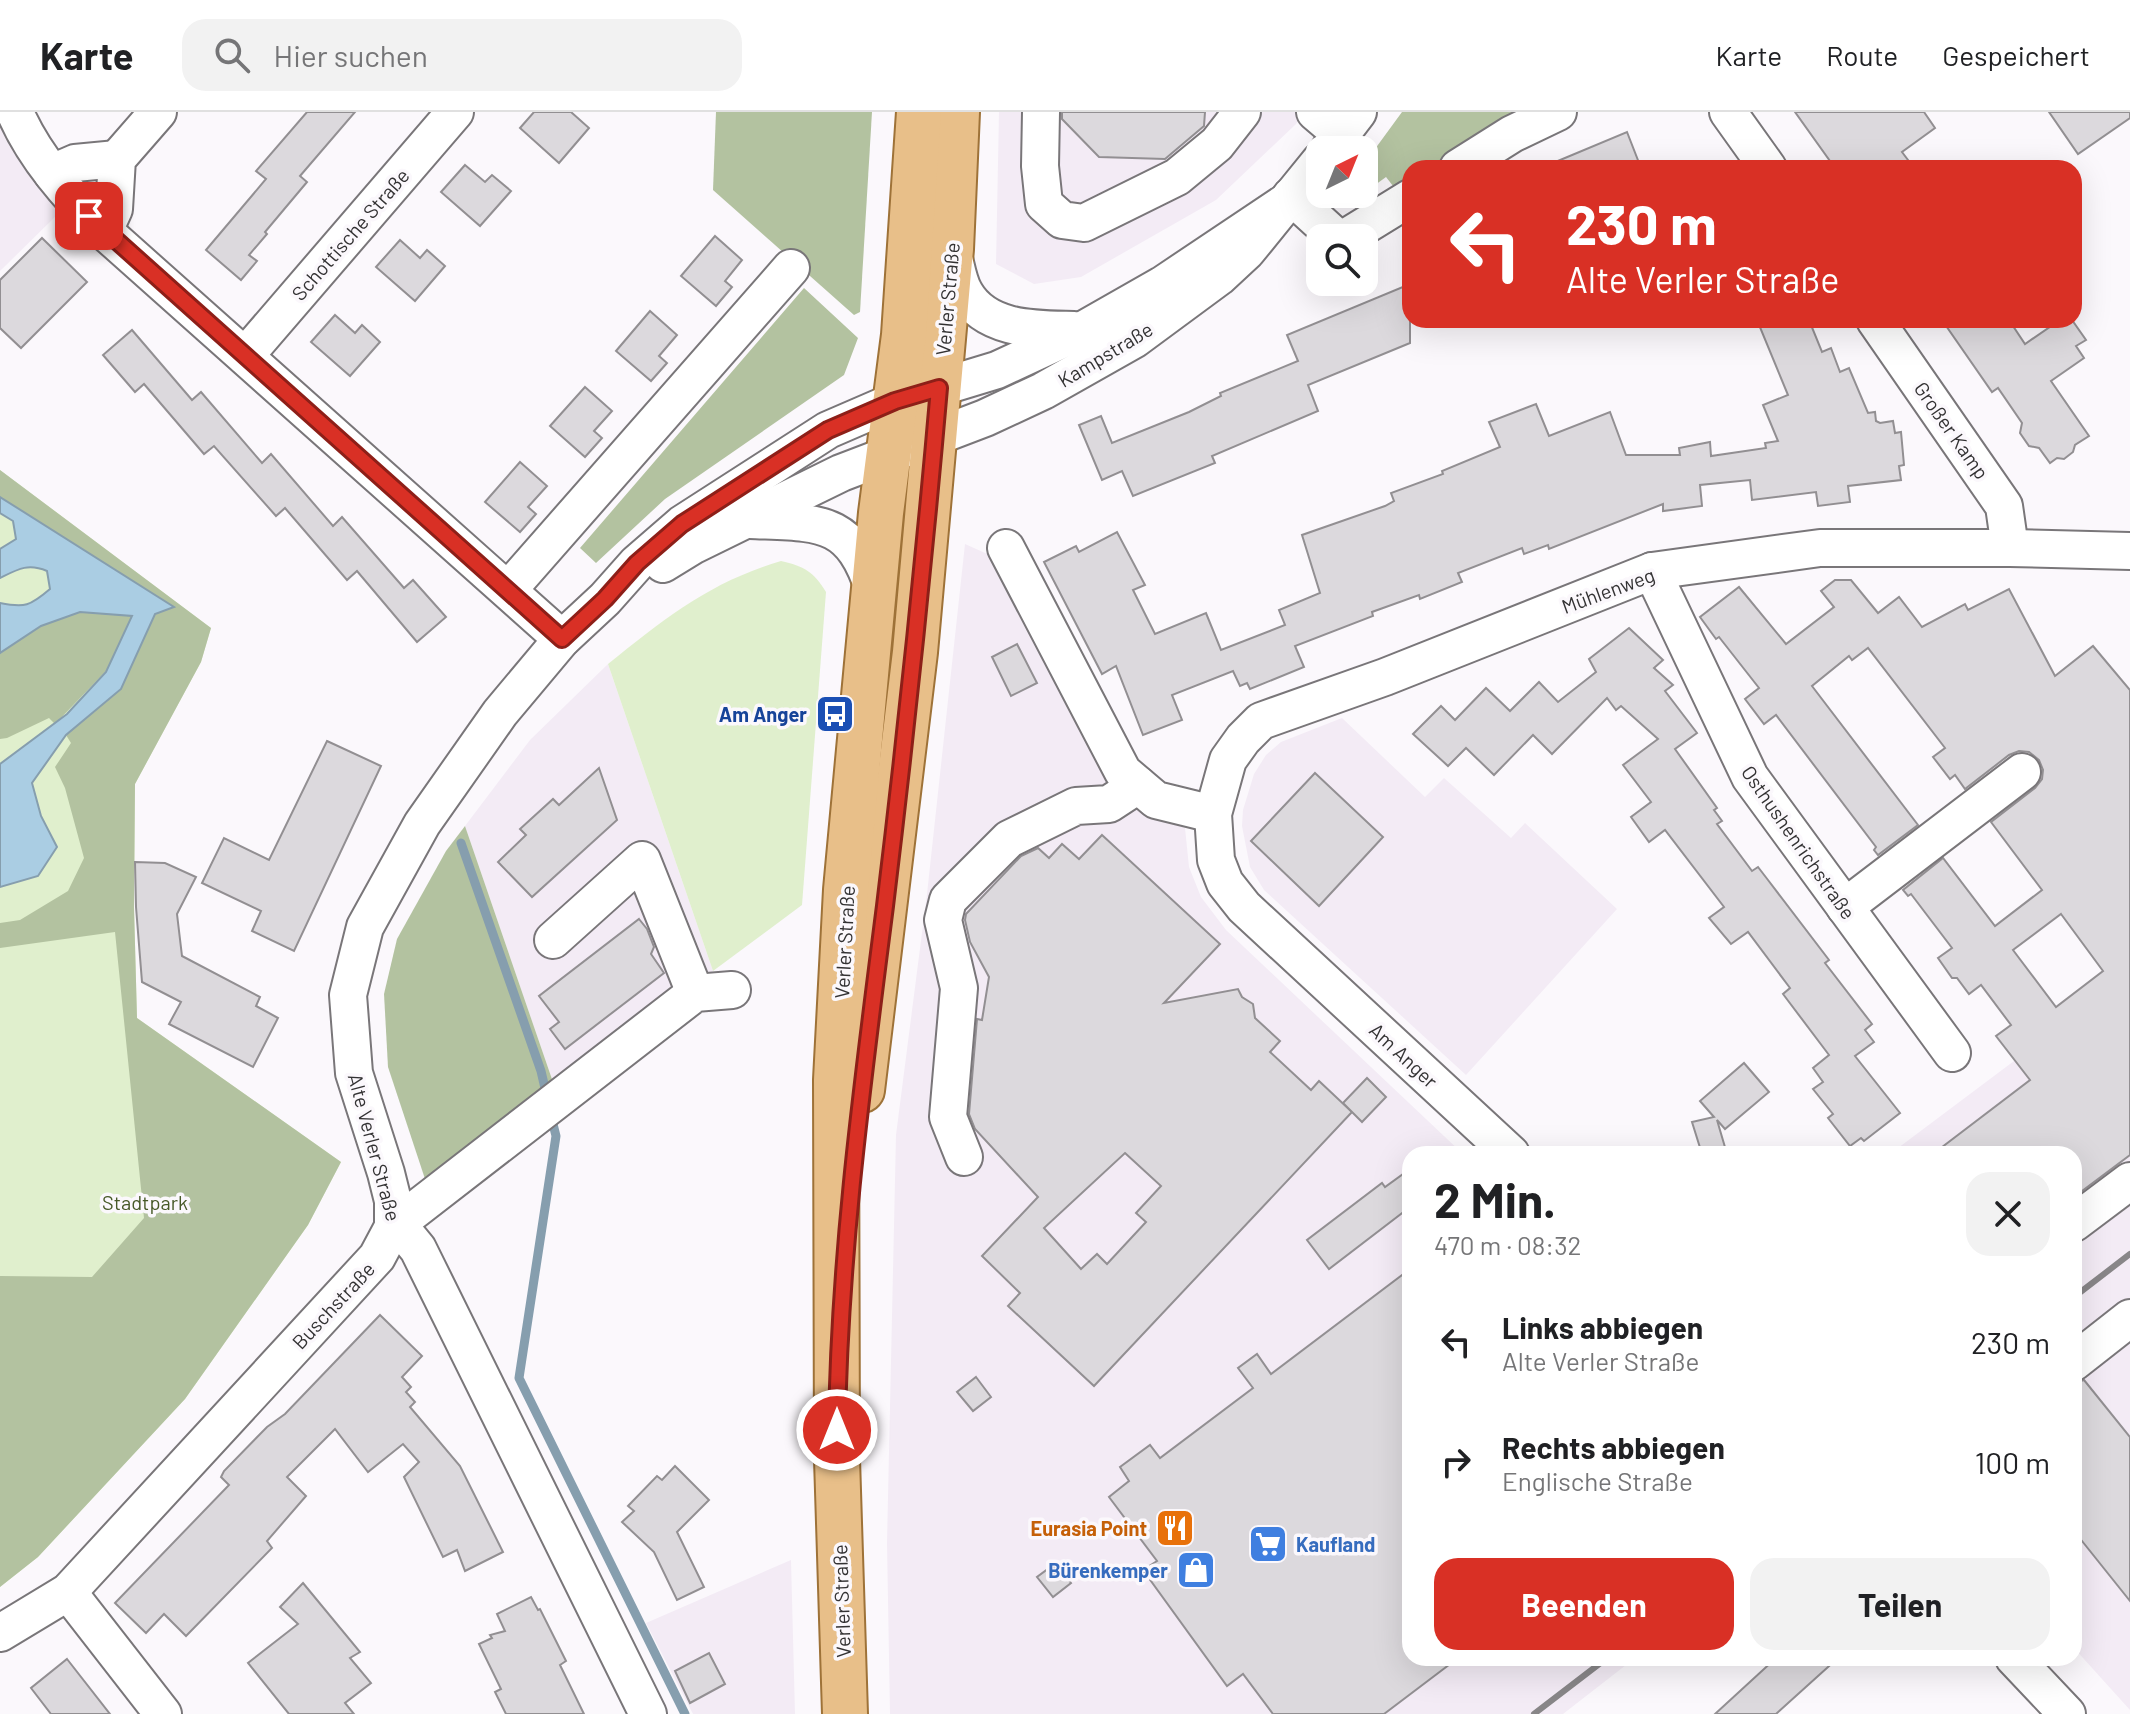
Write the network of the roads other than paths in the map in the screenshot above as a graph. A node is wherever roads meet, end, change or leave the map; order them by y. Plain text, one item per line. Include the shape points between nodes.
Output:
1 (15, 112) edge
2 (158, 112) edge
3 (455, 112) edge
4 (919, 112) edge
5 (957, 112) edge
6 (1041, 112) edge
7 (1242, 112) edge
8 (1558, 112) edge
9 (1728, 112) edge
10 (1333, 134) edge
11 (117, 159) junction
12 (1471, 160) edge
13 (1762, 160) edge
14 (52, 173) junction
15 (1288, 199) junction
16 (1402, 203) edge
17 (1319, 224) edge
18 (1368, 224) edge
19 (104, 231) junction
20 (951, 249) junction
21 (791, 268) dead end
22 (1881, 328) edge
23 (1083, 330) junction
24 (245, 356) junction
25 (939, 388) junction
26 (895, 401) junction
27 (935, 438) junction
28 (888, 454) junction
29 (749, 520) junction
30 (1006, 548) dead end
31 (2010, 548) junction
32 (2130, 551) edge
33 (1652, 571) junction
34 (508, 590) junction
35 (874, 591) junction
36 (605, 599) junction
37 (562, 639) junction
38 (2022, 772) dead end
39 (1138, 785) junction
40 (1213, 814) junction
41 (1845, 907) junction
42 (553, 940) dead end
43 (732, 990) dead end
44 (695, 993) junction
45 (1952, 1053) dead end
46 (1502, 1146) edge
47 (964, 1157) dead end
48 (2130, 1181) edge
49 (2082, 1217) edge
50 (393, 1227) junction
51 (2130, 1318) edge
52 (838, 1344) junction
53 (2082, 1356) edge
54 (68, 1592) junction
55 (0, 1633) edge
56 (2022, 1666) edge
57 (163, 1714) edge
58 (648, 1714) edge
59 (845, 1714) edge
60 (2067, 1714) edge

1 - 14 street
2 - 11 street
3 - 24 street, Schottische Straße
4 - 26 main road, Verler Straße
5 - 20 main road, Verler Straße
6 - 7 street via 1044,204 1062,220 1084,223 1177,177 1217,144
8 - 12 street
9 - 13 street
10 - 15 street, Kampstraße
11 - 14 street via 75,163
11 - 19 street via 114,209
14 - 19 street
15 - 17 street
15 - 23 street, Kampstraße via 1162,285
15 - 27 street, Kampstraße via 1219,277 1135,339 1043,391
16 - 18 street
19 - 24 street
20 - 23 street, Kampstraße via 965,294 985,313 1022,329
20 - 25 main road, Verler Straße
21 - 34 street
22 - 31 street, Großer Kamp via 2004,506
23 - 25 street, Kampstraße via 997,370
24 - 34 street
25 - 26 street, Alte Verler Straße
25 - 27 main road, Verler Straße
26 - 28 main road, Verler Straße
26 - 36 street, Alte Verler Straße via 828,430 682,524
27 - 28 street, Kampstraße
27 - 52 main road, Verler Straße
28 - 29 street, Alte Verler Straße
28 - 35 main road, Verler Straße
29 - 35 street, Alte Verler Straße via 803,522 848,539 866,566
29 - 36 street, Alte Verler Straße via 694,545
30 - 39 street via 1123,772
31 - 32 street, Mühlenweg
31 - 33 street, Mühlenweg via 1820,548
33 - 40 street, Mühlenweg via 1261,721 1228,760
33 - 41 street, Osthushenrichstraße via 1750,777
34 - 37 street
35 - 52 main road, Verler Straße via 846,890 836,1080
36 - 37 street, Alte Verler Straße
37 - 50 street, Alte Verler Straße via 500,713 422,824 365,927 348,995 354,1073 386,1173
38 - 41 street
39 - 40 street via 1156,800
39 - 47 street via 1109,804 1076,806 1009,839 948,900 943,920 959,988 948,1117
40 - 46 street, Am Anger via 1216,860 1225,883 1244,907
41 - 45 street, Osthushenrichstraße
42 - 44 street via 642,860
43 - 44 street
44 - 50 street, Buschstraße
48 - 49 street
50 - 54 street, Buschstraße via 377,1257
50 - 58 street, Alte Verler Straße via 418,1249
51 - 53 street
52 - 59 main road, Verler Straße
54 - 55 street, Buschstraße
54 - 57 street
56 - 60 street

